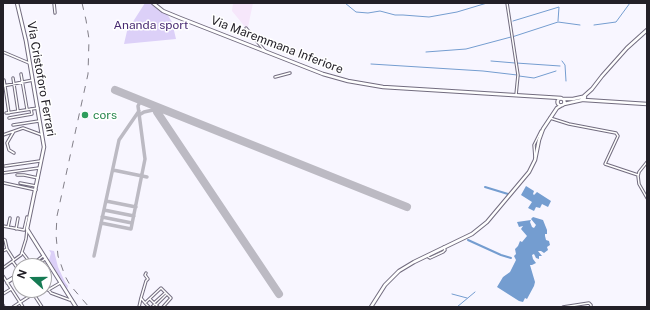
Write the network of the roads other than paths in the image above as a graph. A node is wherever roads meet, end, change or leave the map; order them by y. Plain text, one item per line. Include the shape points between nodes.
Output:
1 (17, 3) edge
2 (54, 3) edge
3 (152, 3) edge
4 (508, 3) edge
5 (55, 13) dead end
6 (246, 28) dead end
7 (647, 30) edge
8 (265, 51) junction
9 (3, 52) edge
10 (30, 63) junction
11 (290, 73) dead end
12 (21, 74) dead end
13 (276, 77) dead end
14 (13, 78) dead end
15 (4, 80) dead end
16 (33, 80) junction
17 (23, 82) junction
18 (14, 84) junction
19 (4, 86) edge
20 (517, 89) junction
21 (511, 95) junction
22 (516, 95) junction
23 (522, 96) junction
24 (543, 97) junction
25 (562, 99) junction
26 (584, 99) junction
27 (560, 104) junction
28 (647, 104) edge
29 (38, 108) junction
30 (27, 109) junction
31 (31, 109) junction
32 (18, 111) junction
33 (9, 112) junction
34 (6, 113) dead end
35 (9, 118) dead end
36 (550, 118) junction
37 (40, 120) junction
38 (13, 125) dead end
39 (546, 125) junction
40 (14, 131) junction
41 (42, 135) junction
42 (3, 136) edge
43 (7, 142) junction
44 (3, 143) edge
45 (534, 149) junction
46 (538, 149) junction
47 (14, 153) dead end
48 (42, 161) junction
49 (647, 162) edge
50 (534, 163) junction
51 (5, 166) dead end
52 (40, 168) junction
53 (3, 173) edge
54 (17, 175) dead end
55 (638, 175) junction
56 (38, 178) junction
57 (4, 183) edge
58 (20, 183) dead end
59 (36, 186) junction
60 (36, 190) junction
61 (647, 198) edge
62 (10, 218) dead end
63 (18, 218) dead end
64 (27, 218) dead end
65 (3, 226) edge
66 (8, 227) junction
67 (16, 229) junction
68 (28, 229) junction
69 (30, 235) junction
70 (26, 238) junction
71 (3, 239) edge
72 (7, 249) junction
73 (3, 252) edge
74 (22, 252) junction
75 (45, 257) joint
76 (12, 258) edge
77 (18, 258) edge
78 (26, 258) edge
79 (12, 262) edge
80 (3, 268) edge
81 (146, 273) dead end
82 (3, 276) edge
83 (12, 279) edge
84 (7, 282) junction
85 (61, 282) junction
86 (52, 288) edge
87 (11, 289) junction
88 (52, 293) edge
89 (166, 293) junction
90 (3, 294) edge
91 (154, 295) junction
92 (27, 298) edge
93 (36, 298) edge
94 (141, 298) junction
95 (71, 299) junction
96 (150, 299) junction
97 (159, 300) junction
98 (20, 302) junction
99 (145, 303) junction
100 (153, 305) edge
101 (165, 305) junction
102 (13, 307) edge
103 (23, 307) edge
104 (42, 307) edge
105 (76, 307) edge
106 (139, 307) edge
107 (158, 307) edge
108 (163, 307) edge
109 (371, 307) edge
110 (563, 307) edge
111 (591, 307) edge

1 - 10 main road, Via Cristoforo Ferrari
2 - 5 street
3 - 8 main road, Via Maremmana Inferiore via 166,12
4 - 20 street via 518,76
6 - 8 street
7 - 26 main road via 626,49
8 - 21 main road, Via Maremmana Inferiore via 358,84
9 - 10 street
10 - 16 main road, Via Cristoforo Ferrari
11 - 13 street
12 - 17 street
14 - 18 street
15 - 19 street
16 - 17 street
16 - 29 main road, Via Cristoforo Ferrari
17 - 18 street
17 - 30 street
18 - 19 street
18 - 32 street
19 - 33 street
20 - 21 street
20 - 22 street
20 - 23 street
21 - 22 main road, Via Maremmana Inferiore
22 - 23 main road, Via Maremmana Inferiore
23 - 24 main road, Via Maremmana Inferiore
24 - 25 main road, Via Maremmana Inferiore
24 - 27 main road, Via Maremmana Inferiore
25 - 26 main road, Via Maremmana Inferiore
25 - 27 main road
25 - 27 main road via 558,100
26 - 27 main road
26 - 28 main road
27 - 36 main road
29 - 31 street
29 - 37 main road, Via Cristoforo Ferrari
30 - 31 street
30 - 32 street
31 - 35 street via 32,114
32 - 33 street
33 - 34 street
36 - 39 main road
36 - 55 street via 618,134 605,164
37 - 38 street
37 - 41 main road, Via Cristoforo Ferrari
39 - 45 street
39 - 46 main road
40 - 41 street via 25,128
40 - 42 street
40 - 43 street
41 - 48 main road, Via Cristoforo Ferrari
43 - 44 street
43 - 47 street via 9,150
45 - 46 street
45 - 50 street
46 - 50 main road
48 - 51 street
48 - 52 main road, Via Cristoforo Ferrari
49 - 55 street
50 - 109 main road via 527,175 487,222 472,234 414,262 395,275 381,290
52 - 53 street
52 - 56 main road, Via Cristoforo Ferrari
54 - 56 street
55 - 61 street via 639,184
56 - 59 main road, Via Cristoforo Ferrari
57 - 60 street
58 - 59 street
59 - 60 main road, Via Cristoforo Ferrari
60 - 68 main road, Via Cristoforo Ferrari
62 - 66 street
63 - 67 street
64 - 67 street via 24,230
65 - 66 street
66 - 67 street
68 - 69 main road
68 - 70 street
69 - 70 street
69 - 75 main road
70 - 74 street
71 - 72 street
72 - 73 street
72 - 76 street
74 - 77 street
74 - 78 street
75 - 85 main road
79 - 80 street
81 - 94 street via 148,279
82 - 84 street
83 - 84 street
84 - 87 street
85 - 86 street
85 - 95 main road
87 - 90 street
87 - 98 street
88 - 95 street
89 - 91 street via 161,288
89 - 97 street
89 - 101 street via 171,298
91 - 96 street
91 - 97 street
92 - 98 street
93 - 104 street
94 - 99 street
94 - 106 street
95 - 105 main road
96 - 99 street
96 - 100 street
97 - 100 street
97 - 101 street
98 - 102 street
98 - 103 street
99 - 100 street
100 - 107 street
101 - 108 street
110 - 111 street via 589,303

